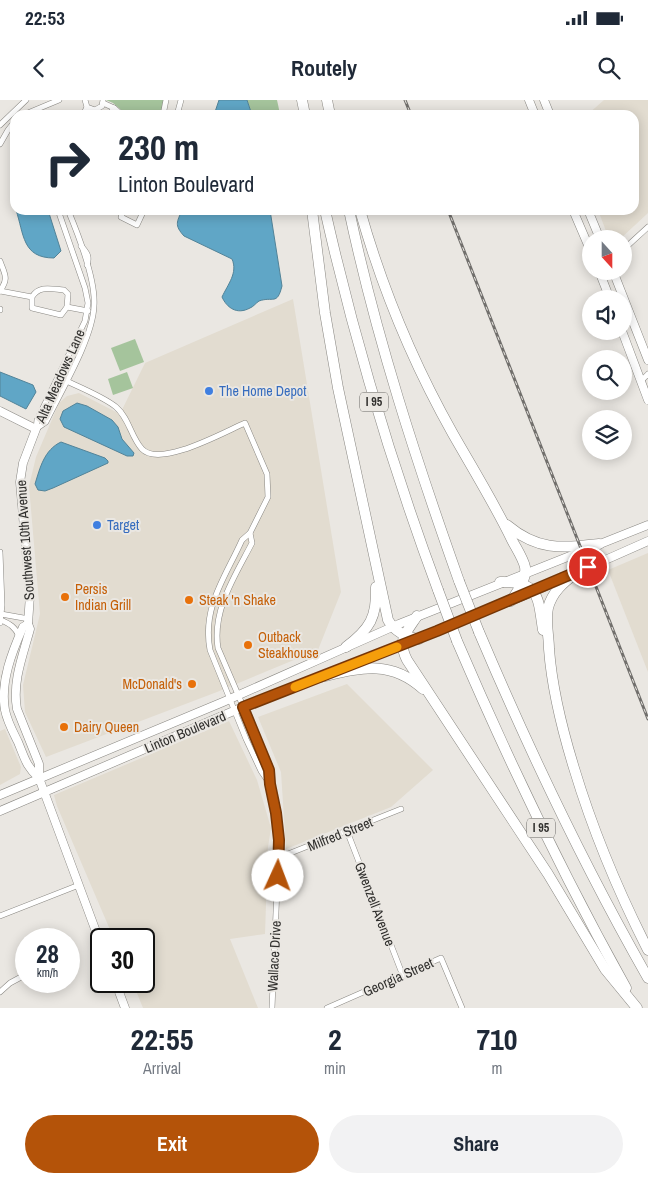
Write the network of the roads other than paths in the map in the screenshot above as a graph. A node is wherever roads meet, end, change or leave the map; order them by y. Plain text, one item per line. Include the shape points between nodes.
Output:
1 (26, 100) edge
2 (59, 100) edge
3 (85, 100) edge
4 (103, 102) edge
5 (87, 107) junction
6 (114, 108) joint
7 (16, 110) edge
8 (35, 110) edge
9 (86, 110) edge
10 (90, 110) edge
11 (116, 110) edge
12 (10, 115) edge
13 (0, 125) edge
14 (10, 127) edge
15 (0, 144) edge
16 (60, 215) edge
17 (70, 215) edge
18 (122, 215) edge
19 (142, 215) edge
20 (313, 215) edge
21 (326, 215) edge
22 (351, 215) edge
23 (362, 215) edge
24 (575, 215) edge
25 (590, 215) edge
26 (648, 226) edge
27 (596, 230) edge
28 (582, 231) edge
29 (632, 241) edge
30 (0, 261) edge
31 (86, 265) junction
32 (78, 268) junction
33 (617, 280) edge
34 (0, 291) edge
35 (32, 297) junction
36 (67, 307) junction
37 (87, 310) junction
38 (94, 311) junction
39 (626, 340) edge
40 (648, 360) edge
41 (648, 374) edge
42 (58, 377) junction
43 (66, 381) junction
44 (645, 381) edge
45 (648, 400) edge
46 (0, 411) edge
47 (36, 429) junction
48 (504, 522) junction
49 (648, 525) edge
50 (250, 533) junction
51 (648, 541) edge
52 (599, 544) junction
53 (0, 552) edge
54 (376, 568) junction
55 (525, 573) junction
56 (576, 573) junction
57 (500, 582) junction
58 (521, 584) junction
59 (533, 592) junction
60 (510, 601) junction
61 (417, 616) junction
62 (1, 619) edge
63 (28, 622) junction
64 (392, 627) junction
65 (19, 636) junction
66 (419, 638) joint
67 (403, 640) junction
68 (346, 647) junction
69 (550, 660) junction
70 (321, 677) junction
71 (238, 694) junction
72 (431, 696) junction
73 (230, 698) junction
74 (243, 707) junction
75 (235, 710) junction
76 (39, 778) junction
77 (270, 784) junction
78 (44, 792) junction
79 (0, 795) edge
80 (401, 809) dead end
81 (0, 811) edge
82 (347, 831) junction
83 (278, 858) junction
84 (79, 885) junction
85 (0, 916) edge
86 (95, 928) edge
87 (648, 950) edge
88 (403, 976) junction
89 (648, 978) edge
90 (15, 980) edge
91 (0, 992) edge
92 (119, 993) edge
93 (341, 1002) junction
94 (125, 1008) edge
95 (272, 1008) edge
96 (327, 1008) edge
97 (344, 1008) edge
98 (462, 1008) edge
99 (637, 1008) edge

1 - 7 street
2 - 8 street
3 - 5 street
4 - 6 street
5 - 9 street
5 - 10 street
6 - 11 street
12 - 13 street
14 - 15 street
16 - 32 street, Alta Meadows Lane
17 - 31 street via 79,243 89,259
18 - 19 street via 137,225
20 - 54 highway via 338,388
21 - 99 highway, I 95, bridge via 376,407 457,641 548,842
22 - 89 highway, I 95, bridge via 395,388 423,478 479,632 559,810
23 - 48 highway via 389,297 418,367
24 - 28 main road
25 - 27 main road
26 - 29 street
30 - 34 street via 7,278
31 - 32 street
31 - 38 street, Alta Meadows Lane via 92,283
32 - 37 street, Alta Meadows Lane via 85,288
33 - 40 main road
34 - 35 street
35 - 36 street via 32,308 61,315
35 - 36 street via 40,288 64,290 68,294
36 - 37 street, Alta Meadows Lane
37 - 38 street, Alta Meadows Lane
37 - 42 street, Alta Meadows Lane via 85,321
38 - 43 street, Alta Meadows Lane via 88,335
39 - 44 main road
41 - 44 street
42 - 43 street
42 - 47 street, Alta Meadows Lane via 37,420
43 - 47 street, Alta Meadows Lane via 46,422
43 - 50 street via 115,406 123,414 140,446 153,455 174,454 245,423 267,474 268,486 265,506
44 - 45 main road
46 - 47 main road
47 - 63 main road, Southwest 10th Avenue via 23,463 20,482 30,595
48 - 52 highway via 533,543 563,548
48 - 55 highway via 524,563
49 - 52 main road, Linton Boulevard
50 - 71 street, Wallace Drive via 252,543 222,603 216,635 218,648
50 - 73 street, Wallace Drive via 242,540 208,617 210,650
51 - 56 main road
52 - 55 main road, Linton Boulevard
53 - 62 street
54 - 64 highway
54 - 68 highway via 372,620 364,632
55 - 57 main road, Linton Boulevard
55 - 58 highway
56 - 59 main road
56 - 69 highway via 559,588 549,605
57 - 58 highway
57 - 61 main road, Linton Boulevard
58 - 59 highway
58 - 60 highway
59 - 60 main road
59 - 69 highway via 538,600
60 - 66 main road
61 - 64 main road, Linton Boulevard
61 - 67 highway
62 - 63 street
62 - 65 street via 16,629
63 - 65 main road, Southwest 10th Avenue
63 - 76 main road, Southwest 10th Avenue via 30,629 15,700 39,764
64 - 67 highway
64 - 68 main road, Linton Boulevard
65 - 76 main road, Southwest 10th Avenue via 4,688 5,711 28,768
66 - 67 highway
67 - 70 main road, Linton Boulevard
67 - 72 highway via 405,656
68 - 71 main road, Linton Boulevard
69 - 87 highway via 565,739 590,818 618,888
70 - 72 highway via 363,668 384,669 405,676
70 - 74 main road, Linton Boulevard
71 - 73 main road, Linton Boulevard
71 - 74 street, Wallace Drive
72 - 99 highway via 563,897 605,969
73 - 75 street, Wallace Drive
73 - 76 main road, Linton Boulevard
74 - 75 main road, Linton Boulevard
74 - 77 street, Wallace Drive via 267,762
75 - 77 street, Wallace Drive via 258,765
75 - 78 main road, Linton Boulevard
76 - 78 main road, Southwest 10th Avenue
76 - 79 main road, Linton Boulevard
77 - 83 street, Wallace Drive via 277,820
78 - 81 main road, Linton Boulevard
78 - 84 main road, Southwest 10th Avenue
80 - 82 street, Milfred Street
82 - 83 street, Milfred Street
82 - 88 street, Gwenzell Avenue
83 - 95 street, Wallace Drive
84 - 85 street
84 - 86 main road, Southwest 10th Avenue
88 - 93 street, Georgia Street
88 - 98 street, Georgia Street via 441,958
90 - 91 street
92 - 94 main road
93 - 96 street, Georgia Street
93 - 97 street

